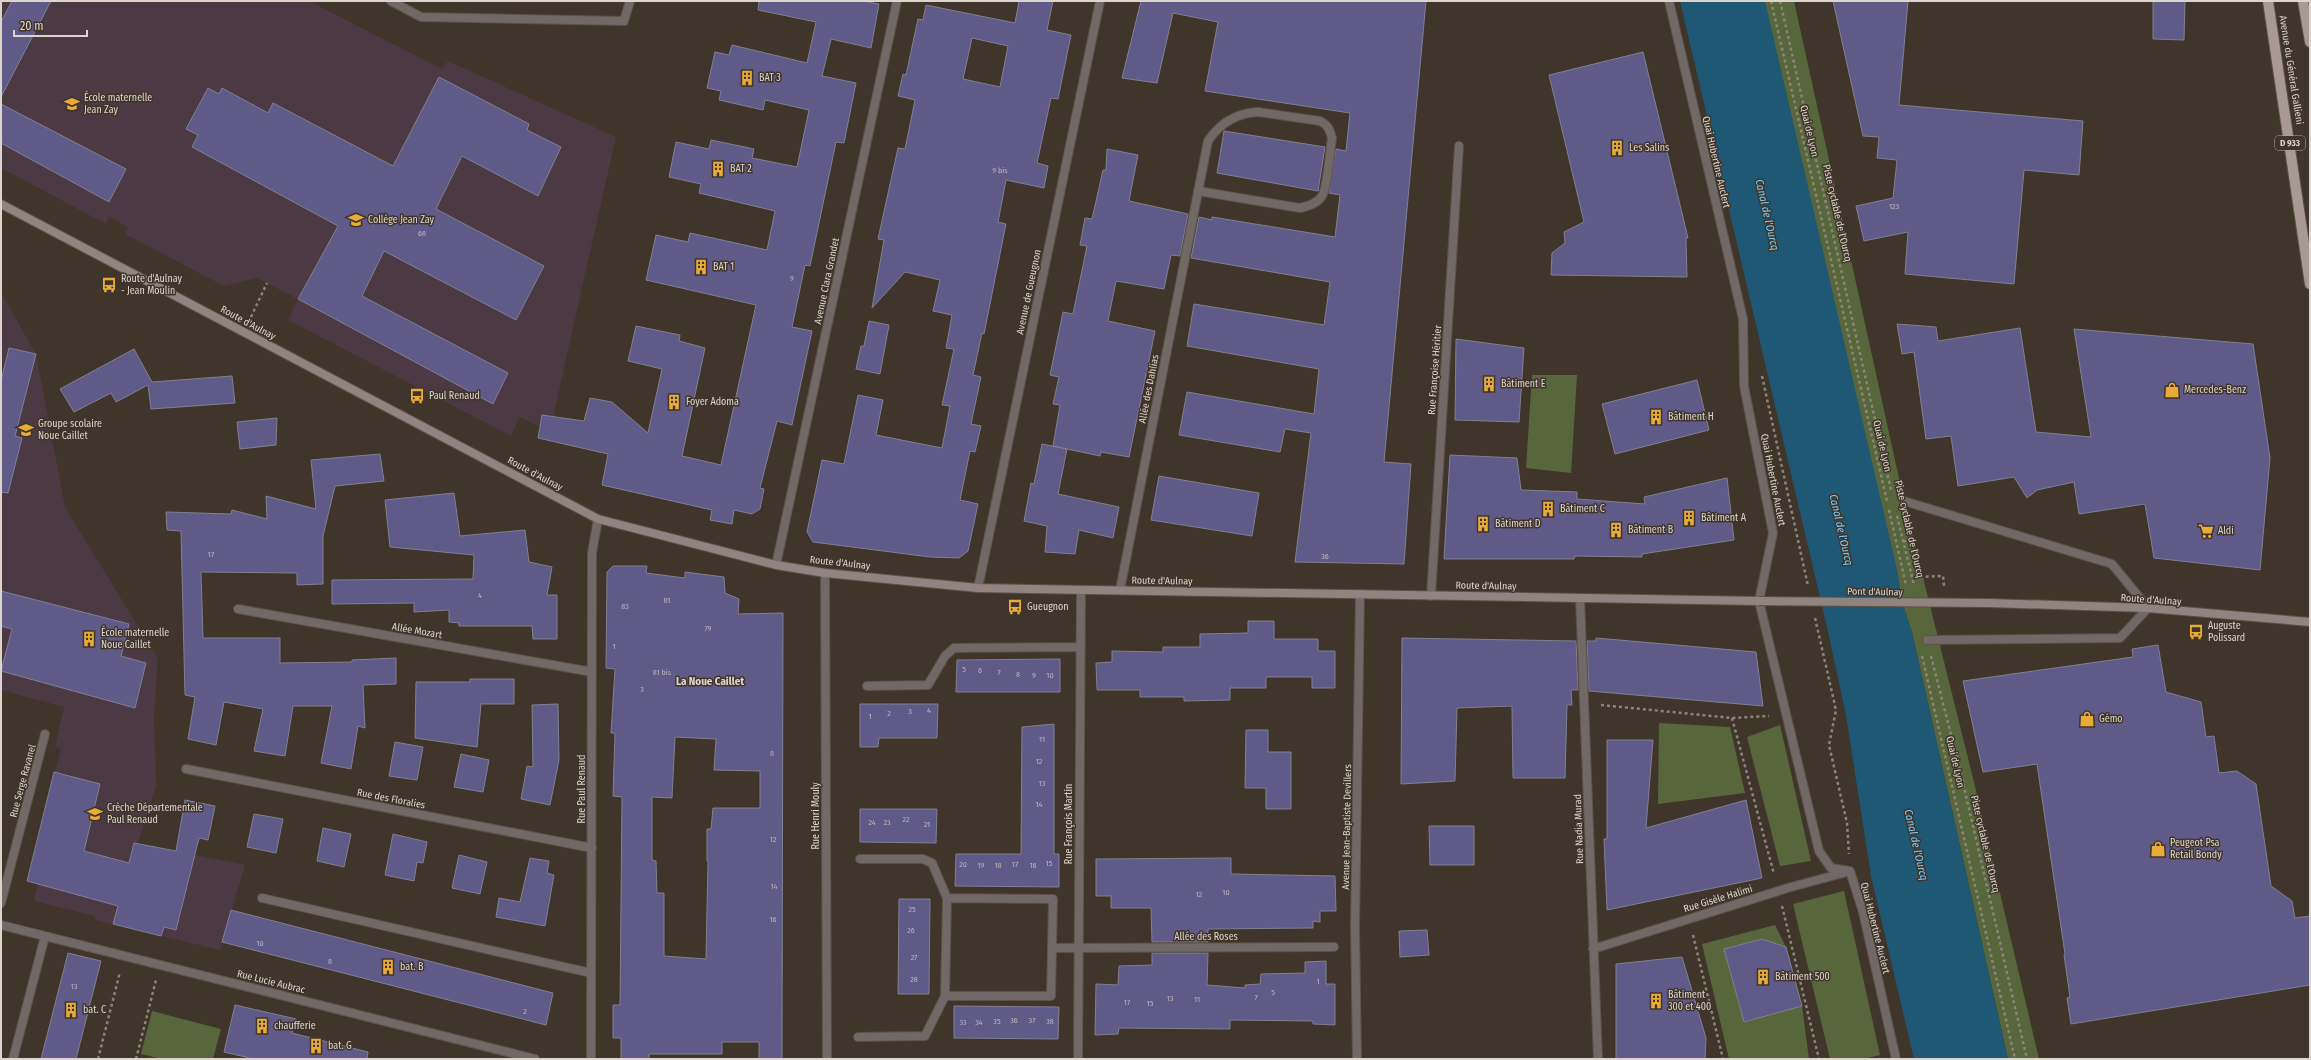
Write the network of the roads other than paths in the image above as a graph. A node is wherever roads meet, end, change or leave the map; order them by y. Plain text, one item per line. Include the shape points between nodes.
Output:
1 (391, 1) edge
2 (630, 1) edge
3 (898, 1) edge
4 (1100, 1) edge
5 (1669, 1) edge
6 (2268, 1) edge
7 (2303, 1) edge
8 (2310, 42) edge
9 (1459, 146) dead end
10 (1198, 191) junction
11 (1, 204) edge
12 (2310, 284) edge
13 (1904, 501) dead end
14 (598, 518) junction
15 (776, 565) junction
16 (826, 573) junction
17 (978, 588) junction
18 (1081, 590) junction
19 (1120, 590) junction
20 (1360, 594) junction
21 (1431, 596) junction
22 (1580, 598) junction
23 (1759, 601) junction
24 (1990, 603) joint
25 (2148, 608) junction
26 (238, 609) dead end
27 (2310, 622) edge
28 (1927, 640) road end
29 (1081, 647) junction
30 (592, 672) junction
31 (868, 686) dead end
32 (45, 734) dead end
33 (186, 769) dead end
34 (592, 848) junction
35 (860, 859) dead end
36 (1850, 871) junction
37 (262, 898) dead end
38 (948, 898) junction
39 (1, 903) edge
40 (1, 925) edge
41 (45, 936) junction
42 (1334, 947) dead end
43 (1052, 948) junction
44 (1079, 948) junction
45 (1593, 949) junction
46 (591, 973) junction
47 (945, 996) junction
48 (858, 1037) dead end
49 (13, 1059) edge
50 (535, 1059) edge
51 (591, 1059) edge
52 (827, 1059) edge
53 (1078, 1059) edge
54 (1357, 1059) edge
55 (1598, 1059) edge
56 (1896, 1059) edge

1 - 2 street via 421,17 624,21
3 - 15 street, Avenue Clara Grandet
4 - 17 street, Avenue de Gueugnon
5 - 23 street, Quai Hubertine Auclert via 1743,319 1744,386 1773,532
6 - 12 main road, Avenue du Général Gallieni / D 933
7 - 8 main road
9 - 21 street, Rue Françoise Héritier
10 - 10 street, Allée des Dahlias via 1300,208 1314,204 1323,194 1332,138 1330,131 1320,122 1258,112 1239,115 1223,124 1208,141
10 - 19 street, Allée des Dahlias
11 - 14 street, Route d'Aulnay
13 - 25 street via 2112,564
14 - 15 street, Route d'Aulnay
14 - 30 street, Rue Paul Renaud via 592,554
15 - 16 street, Route d'Aulnay
16 - 17 street, Route d'Aulnay
16 - 52 street, Rue Henri Mouly
17 - 18 street, Route d'Aulnay
18 - 19 street, Route d'Aulnay
18 - 29 street, Rue François Martin
19 - 20 street, Route d'Aulnay
20 - 21 street, Route d'Aulnay
20 - 54 street, Avenue Jean-Baptiste Devillers via 1355,946
21 - 22 street, Route d'Aulnay
22 - 23 street, Route d'Aulnay
22 - 45 street, Rue Nadia Murad
23 - 24 street, Pont d'Aulnay, bridge
23 - 36 street, Quai Hubertine Auclert via 1819,851 1831,868
24 - 25 street, Route d'Aulnay
25 - 27 street, Route d'Aulnay
25 - 28 street via 2120,638
26 - 30 street, Allée Mozart
29 - 31 street via 954,648 945,656 928,685
29 - 44 street, Rue François Martin
30 - 34 street, Rue Paul Renaud
32 - 39 street, Rue Serge Ravanel
33 - 34 street, Rue des Floralies
34 - 46 street, Rue Paul Renaud
35 - 38 street via 923,859 932,863
36 - 45 street, Rue Gisèle Halimi
36 - 56 street, Quai Hubertine Auclert via 1863,912
37 - 46 street
38 - 43 street via 1052,899
38 - 47 street
40 - 41 street, Rue Lucie Aubrac
41 - 49 street
41 - 50 street, Rue Lucie Aubrac
42 - 44 street, Allée des Roses
43 - 44 street, Allée des Roses
43 - 47 street via 1051,996
44 - 53 street, Rue François Martin
45 - 55 street, Rue Nadia Murad
46 - 51 street, Rue Paul Renaud
47 - 48 street via 925,1036

